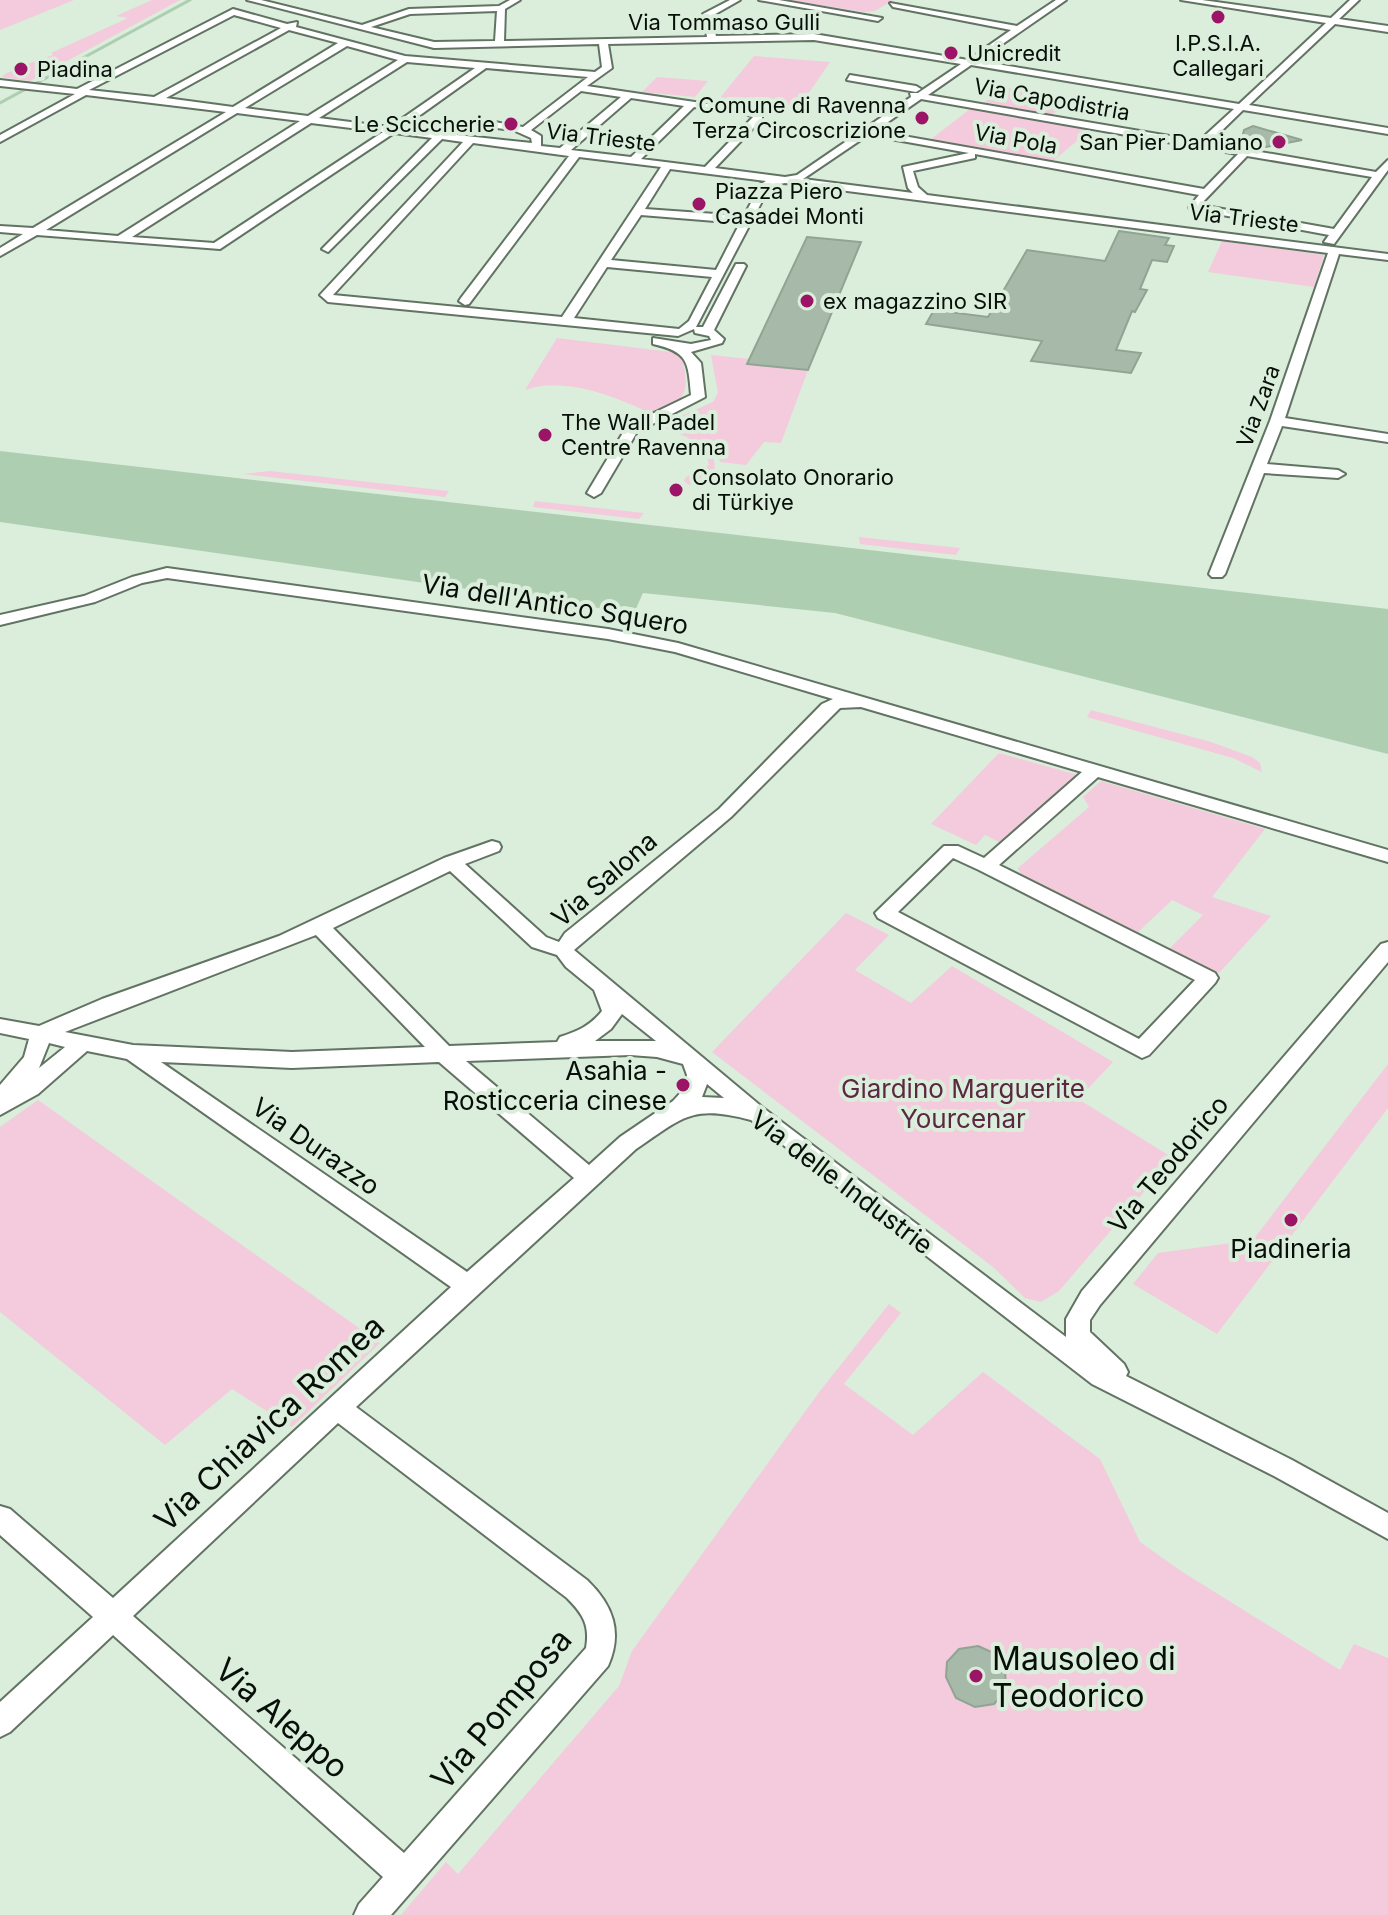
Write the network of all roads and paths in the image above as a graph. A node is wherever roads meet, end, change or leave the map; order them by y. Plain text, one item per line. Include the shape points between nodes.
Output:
1 (251, 0) edge
2 (516, 0) edge
3 (736, 0) edge
4 (763, 0) edge
5 (1047, 0) edge
6 (1062, 0) edge
7 (1185, 0) edge
8 (1355, 0) edge
9 (898, 2) edge
10 (501, 8) junction
11 (316, 17) junction
12 (878, 18) junction
13 (1334, 21) junction
14 (289, 27) junction
15 (360, 27) junction
16 (1012, 28) junction
17 (1388, 29) edge
18 (860, 36) junction
19 (712, 38) junction
20 (603, 41) junction
21 (347, 42) junction
22 (499, 44) junction
23 (405, 59) junction
24 (963, 61) junction
25 (483, 66) junction
26 (903, 71) dead end
27 (601, 72) junction
28 (850, 78) dead end
29 (0, 83) edge
30 (884, 84) junction
31 (578, 89) junction
32 (83, 92) junction
33 (915, 93) junction
34 (629, 95) junction
35 (156, 100) junction
36 (691, 105) junction
37 (1244, 106) junction
38 (235, 110) junction
39 (311, 120) junction
40 (392, 130) junction
41 (525, 130) junction
42 (1388, 131) edge
43 (867, 132) junction
44 (438, 137) junction
45 (0, 139) edge
46 (470, 141) junction
47 (1201, 145) junction
48 (531, 148) junction
49 (562, 152) junction
50 (1245, 152) junction
51 (576, 154) junction
52 (985, 154) junction
53 (633, 161) junction
54 (1388, 163) edge
55 (667, 166) junction
56 (708, 170) junction
57 (1377, 175) junction
58 (783, 180) junction
59 (1206, 193) junction
60 (924, 198) junction
61 (1194, 207) junction
62 (635, 211) junction
63 (767, 212) dead end
64 (748, 220) junction
65 (0, 229) edge
66 (1174, 229) junction
67 (35, 232) junction
68 (1336, 233) junction
69 (119, 240) junction
70 (328, 249) dead end
71 (749, 249) dead end
72 (1330, 249) junction
73 (0, 253) edge
74 (1388, 257) edge
75 (604, 263) junction
76 (721, 274) junction
77 (465, 301) dead end
78 (565, 322) junction
79 (707, 331) junction
80 (679, 338) junction
81 (706, 347) junction
82 (695, 363) junction
83 (1277, 421) junction
84 (1388, 438) edge
85 (1258, 468) junction
86 (1338, 474) dead end
87 (594, 493) dead end
88 (1217, 574) dead end
89 (0, 620) edge
90 (877, 707) junction
91 (1094, 771) junction
92 (492, 847) dead end
93 (1388, 856) edge
94 (451, 862) junction
95 (986, 866) junction
96 (320, 927) junction
97 (1388, 949) edge
98 (564, 950) junction
99 (603, 987) junction
100 (0, 1026) edge
101 (41, 1034) junction
102 (83, 1043) junction
103 (538, 1049) junction
104 (133, 1053) junction
105 (444, 1054) junction
106 (691, 1059) junction
107 (0, 1099) edge
108 (0, 1107) edge
109 (681, 1107) junction
110 (759, 1114) junction
111 (588, 1177) junction
112 (468, 1286) junction
113 (336, 1407) junction
114 (1163, 1409) junction
115 (0, 1518) edge
116 (1388, 1527) edge
117 (110, 1617) junction
118 (0, 1722) edge
119 (404, 1875) junction
120 (370, 1915) edge

1 - 11 street, Via Tommaso Gulli
2 - 10 street
3 - 19 street via 706,16
4 - 12 street
5 - 16 street
6 - 16 street
7 - 13 street
8 - 13 street
9 - 12 street
9 - 16 street
10 - 15 street via 409,12
10 - 22 street
11 - 14 street
11 - 15 street, Via Tommaso Gulli
12 - 18 street
13 - 17 street
13 - 37 street
14 - 21 street
14 - 32 street via 233,12
14 - 35 street
15 - 22 street, Via Tommaso Gulli via 434,45
16 - 24 street
18 - 19 street, Via Tommaso Gulli
18 - 24 street, Via Tommaso Gulli
19 - 20 street, Via Tommaso Gulli
20 - 22 street, Via Tommaso Gulli
20 - 27 street via 607,68
21 - 23 street
21 - 38 street
23 - 25 street
23 - 39 street
24 - 33 street
24 - 37 street, Via Tommaso Gulli
25 - 27 street
25 - 40 street
26 - 30 street
27 - 31 street
28 - 30 street, Via Capodistria
29 - 32 street, Via Trieste
30 - 33 street, Via Capodistria
31 - 34 street
31 - 41 street
32 - 35 street, Via Trieste
32 - 45 street
33 - 43 street
33 - 47 street, Via Capodistria
33 - 58 street
34 - 36 street
34 - 49 street
35 - 38 street, Via Trieste
36 - 53 street
36 - 56 street via 759,114
37 - 42 street, Via Tommaso Gulli
37 - 47 street
38 - 39 street, Via Trieste
38 - 67 street
39 - 40 street, Via Trieste
39 - 69 street
40 - 44 street, Via Trieste
40 - 69 street via 216,247
41 - 44 street via 479,125
41 - 48 street via 536,136
43 - 52 street, Via Pola
43 - 58 street via 800,177
44 - 46 street, Via Trieste
44 - 70 street
46 - 48 street, Via Trieste
46 - 78 street via 326,295
47 - 50 street, Via Capodistria
48 - 49 street, Via Trieste
49 - 51 street, Via Trieste
50 - 57 street, Via Capodistria
50 - 59 street
51 - 53 street, Via Trieste
51 - 77 street
52 - 59 street, Via Pola
52 - 60 street via 907,169 913,188
53 - 55 street, Via Trieste
54 - 57 street, Via Zara
55 - 56 street, Via Trieste
55 - 62 street
56 - 58 street, Via Trieste
57 - 68 street, Via Zara
58 - 60 street, Via Trieste
58 - 63 street
58 - 64 street via 766,184
59 - 61 street
60 - 66 street, Via Trieste
61 - 66 street
61 - 68 street
62 - 64 street
62 - 75 street
64 - 76 street
65 - 67 street
66 - 72 street, Via Trieste
67 - 69 street
67 - 73 street
68 - 72 street, Via Zara
71 - 79 street
72 - 74 street, Via Trieste
72 - 83 street, Via Zara
75 - 76 street
75 - 78 street
76 - 80 street via 694,323
78 - 80 street via 566,332
79 - 80 street
79 - 81 street via 718,339
80 - 81 street
80 - 82 street
81 - 82 street
82 - 87 street via 698,397 632,429
83 - 84 street
83 - 85 street, Via Zara
85 - 86 street
85 - 88 street, Via Zara
89 - 90 street, Via dell'Antico Squero via 89,599 137,580 183,574 650,642
90 - 91 street, Via dell'Antico Squero
90 - 98 street, Via Salona via 849,702 828,708 725,813
91 - 93 street, Via dell'Antico Squero
91 - 95 street
92 - 94 street
94 - 96 street
94 - 98 street via 539,942
95 - 95 street via 951,850 885,913 1142,1050 1208,978
96 - 101 street
96 - 105 street
97 - 114 street, Via Teodorico via 1078,1319 1078,1336
98 - 99 street, Via Salona
99 - 103 street via 613,1012 604,1026 580,1039
99 - 106 street, Via Salona
100 - 101 street
101 - 102 street
101 - 107 street via 34,1060
102 - 104 street
102 - 108 street
103 - 105 street
103 - 106 street via 657,1049
104 - 105 street via 292,1060
104 - 112 street, Via Durazzo
105 - 111 street
106 - 109 street via 698,1075 694,1092
106 - 110 street, Via Salona
109 - 110 street, Via delle Industrie via 721,1104
109 - 111 street, Via Chiavica Romea
110 - 114 street, Via delle Industrie via 1035,1328 1101,1376
111 - 112 street, Via Chiavica Romea
112 - 113 street, Via Chiavica Romea
113 - 117 street, Via Chiavica Romea
113 - 119 street, Via Pomposa via 577,1589 600,1617 604,1638 598,1656
114 - 116 street, Via delle Industrie
115 - 117 street, Via Aleppo
117 - 118 street, Via Chiavica Romea
117 - 119 street, Via Aleppo
119 - 120 street, Via Pomposa

